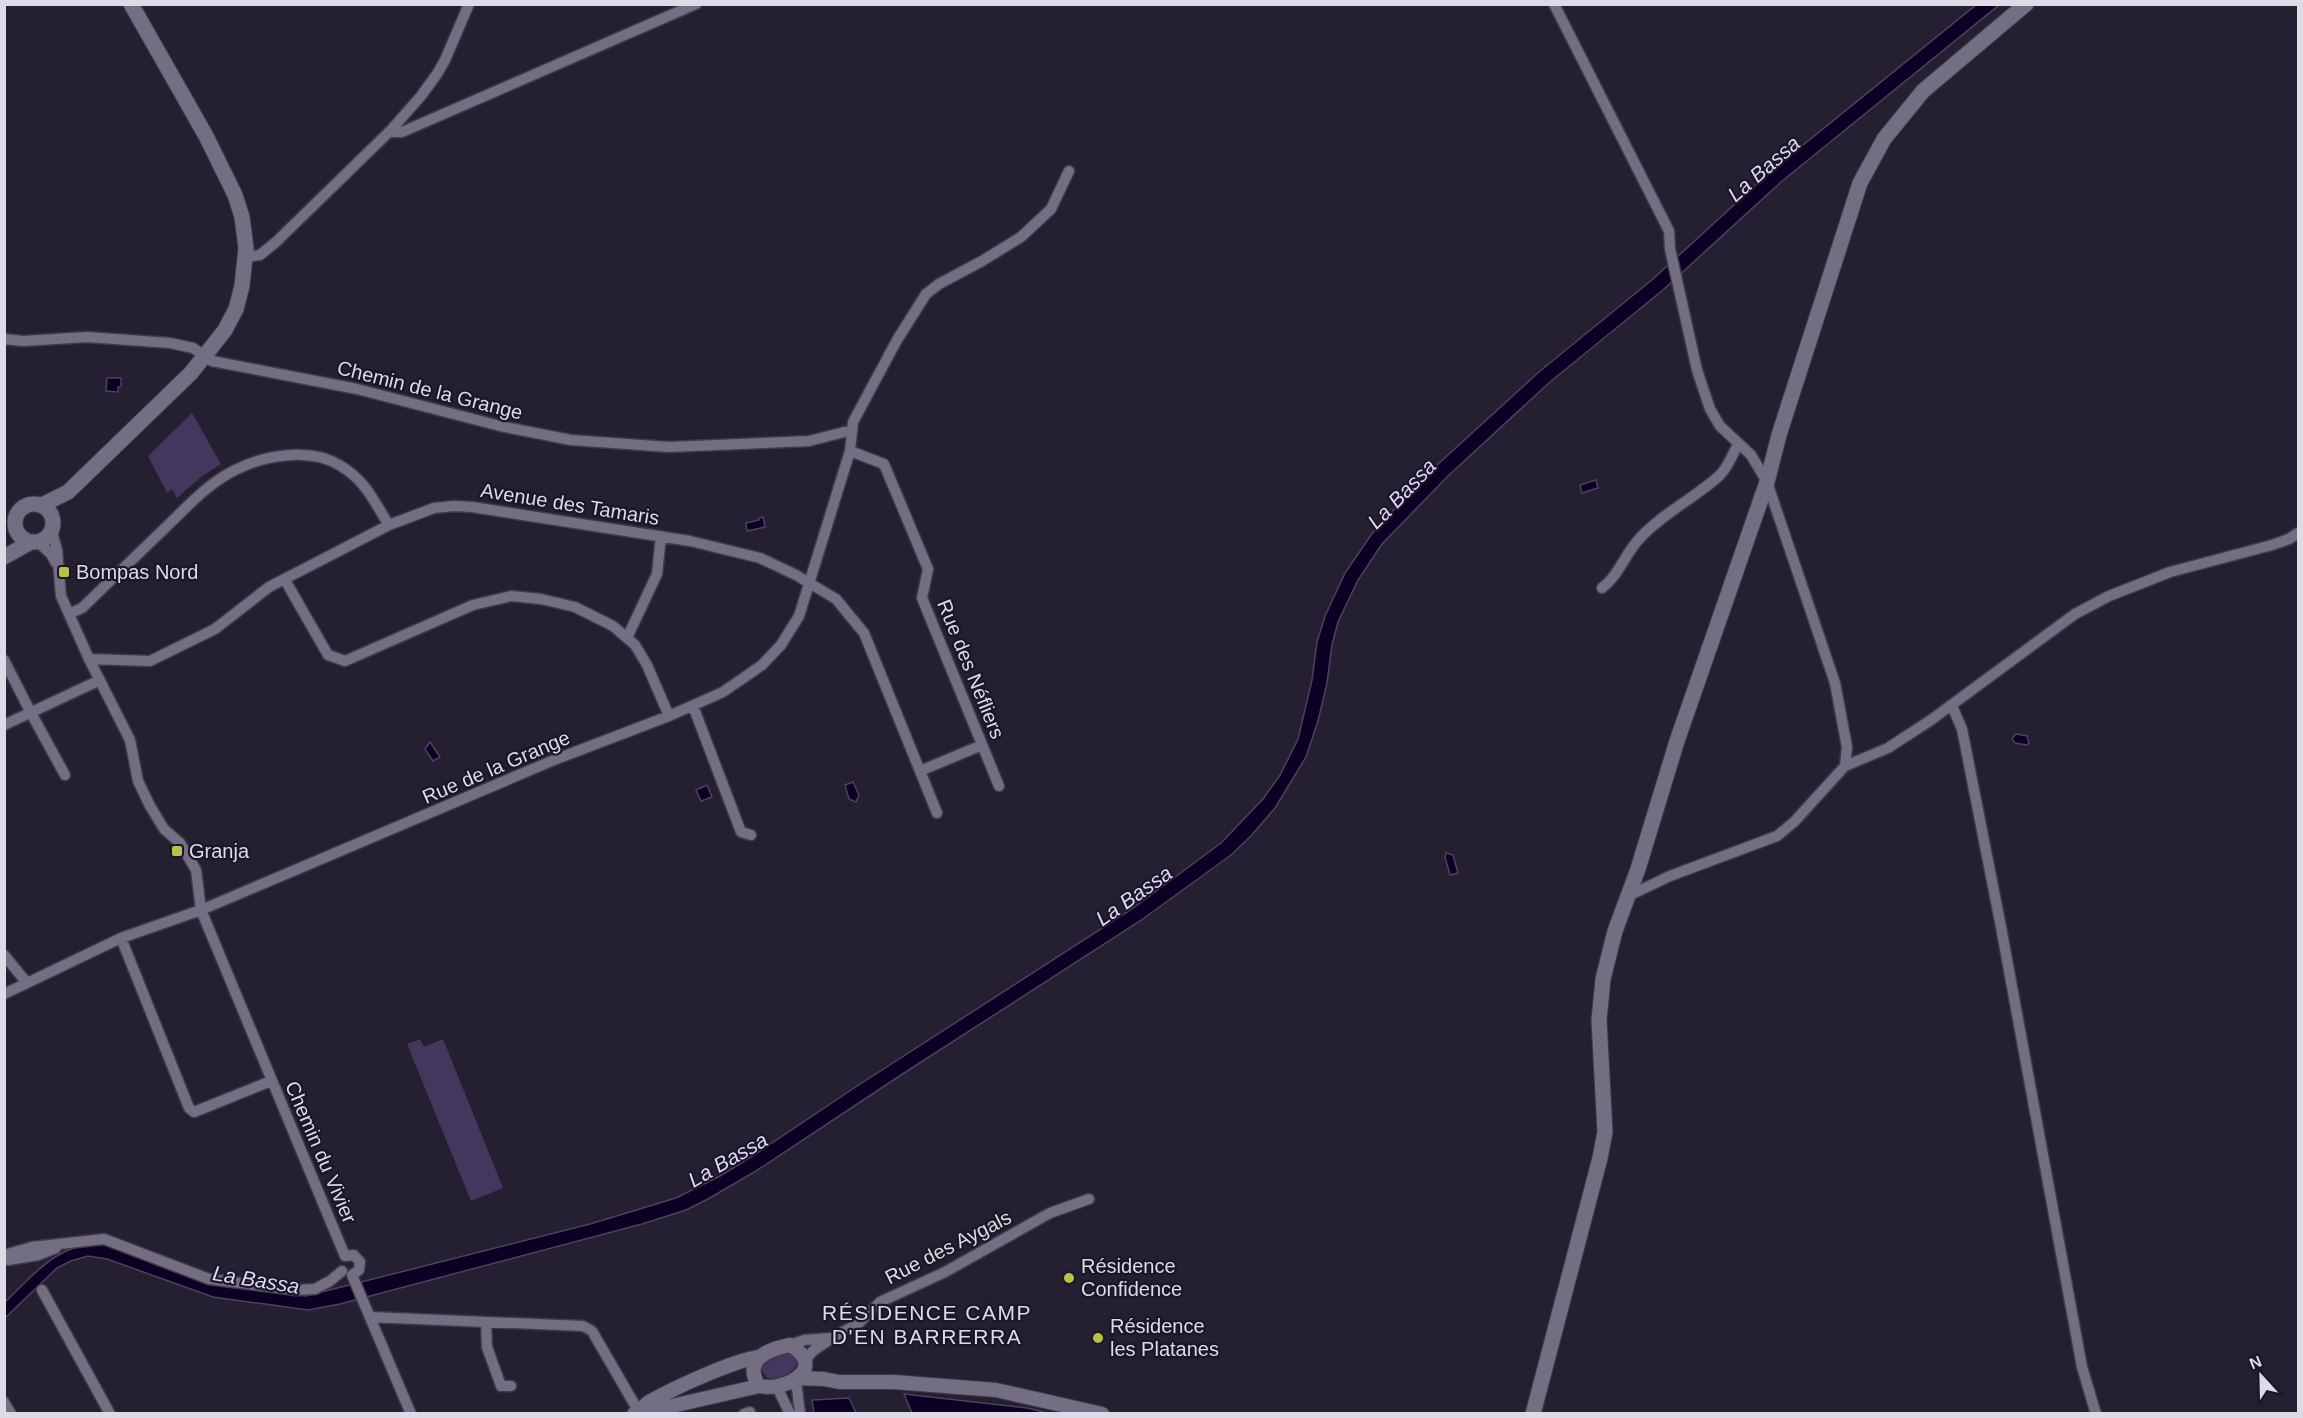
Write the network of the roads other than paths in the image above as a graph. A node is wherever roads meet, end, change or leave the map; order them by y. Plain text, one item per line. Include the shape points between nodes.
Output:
1 (131, 4) edge
2 (469, 4) edge
3 (696, 4) edge
4 (1554, 4) edge
5 (2026, 4) edge
6 (392, 130) junction
7 (1069, 171) dead end
8 (246, 257) junction
9 (4, 339) edge
10 (205, 356) junction
11 (852, 430) junction
12 (1738, 444) junction
13 (850, 451) junction
14 (1767, 482) junction
15 (68, 492) junction
16 (42, 506) junction
17 (389, 525) junction
18 (53, 527) junction
19 (16, 530) junction
20 (2298, 533) edge
21 (661, 536) junction
22 (34, 542) junction
23 (4, 548) edge
24 (4, 557) edge
25 (57, 566) junction
26 (285, 580) junction
27 (810, 583) junction
28 (1602, 588) dead end
29 (69, 614) junction
30 (627, 638) junction
31 (89, 659) junction
32 (4, 660) edge
33 (100, 680) junction
34 (693, 706) junction
35 (1952, 706) junction
36 (31, 713) junction
37 (669, 716) junction
38 (4, 725) edge
39 (982, 744) junction
40 (1845, 766) junction
41 (920, 771) junction
42 (65, 774) dead end
43 (999, 786) dead end
44 (937, 813) dead end
45 (751, 835) dead end
46 (1628, 896) junction
47 (201, 910) junction
48 (120, 938) junction
49 (4, 955) edge
50 (27, 983) junction
51 (4, 994) edge
52 (271, 1081) junction
53 (1089, 1199) dead end
54 (70, 1242) junction
55 (4, 1255) edge
56 (345, 1256) junction
57 (4, 1259) edge
58 (350, 1276) junction
59 (42, 1290) dead end
60 (370, 1317) junction
61 (486, 1323) junction
62 (832, 1338) junction
63 (790, 1345) junction
64 (759, 1357) junction
65 (801, 1371) junction
66 (698, 1380) junction
67 (511, 1386) dead end
68 (759, 1386) junction
69 (777, 1387) junction
70 (706, 1398) junction
71 (4, 1402) edge
72 (10, 1413) edge
73 (110, 1413) edge
74 (411, 1413) edge
75 (638, 1413) edge
76 (790, 1413) edge
77 (800, 1413) edge
78 (1102, 1413) edge
79 (1533, 1413) edge
80 (2096, 1413) edge

1 - 8 main road via 235,195 242,217
2 - 6 street via 437,74
3 - 6 street via 402,132
4 - 12 street via 1668,231 1697,370 1710,409
5 - 14 main road via 1923,91 1884,140 1860,183
6 - 8 street via 276,242 260,255
7 - 11 street, Rue de la Grange via 1051,209 1021,237 927,294 897,340
8 - 10 main road via 236,309
9 - 10 street, Chemin de la Grange via 87,337 170,343 193,348
10 - 11 street, Chemin de la Grange via 212,361 357,388 500,426 571,440 669,447 809,441
10 - 15 main road
11 - 13 street, Rue de la Grange
12 - 14 street via 1751,455
12 - 28 street via 1720,475 1639,538 1614,579
13 - 27 street, Rue de la Grange
13 - 39 street, Rue des Néfliers via 884,464 928,569 922,598
14 - 40 street via 1835,683 1847,747
14 - 46 main road
15 - 16 main road
15 - 18 main road
16 - 18 main road via 49,511
16 - 19 main road via 29,505 19,512
17 - 21 street, Avenue des Tamaris via 454,506
17 - 26 street, Avenue des Tamaris
17 - 29 street via 370,491 341,466 310,455 261,460 235,470 198,496 82,608
18 - 22 main road via 44,540
18 - 25 street, Chemin du Vivier
19 - 22 main road via 25,540
19 - 23 main road
20 - 35 street via 2281,542 2170,572 2074,614
21 - 27 street, Avenue des Tamaris via 760,558
21 - 30 street via 657,574
22 - 24 main road
22 - 25 street via 51,554
25 - 29 street, Chemin du Vivier
26 - 30 street via 328,656 345,661 473,605 510,596 575,607 613,626
26 - 31 street, Avenue des Tamaris via 256,596 216,629 160,657 150,661
27 - 34 street, Rue de la Grange via 799,616 781,645 762,665 723,692
27 - 41 street, Avenue des Tamaris via 836,599 864,633
29 - 31 street, Chemin du Vivier
30 - 37 street via 647,665
31 - 33 street, Chemin du Vivier
32 - 36 street
33 - 36 street
33 - 47 street, Chemin du Vivier via 130,741 138,782 150,806 196,870
34 - 37 street, Rue de la Grange
34 - 45 street via 741,832
35 - 40 street via 1888,747
35 - 80 street via 1962,729 2082,1367
36 - 38 street
36 - 42 street
37 - 47 street, Rue de la Grange via 540,766
39 - 41 street
39 - 43 street, Rue des Néfliers
40 - 46 street via 1777,836
41 - 44 street, Avenue des Tamaris
46 - 79 main road via 1603,979 1599,1020 1605,1132
47 - 48 street, Rue de la Grange
47 - 52 street, Chemin du Vivier
48 - 50 street, Rue de la Grange
48 - 52 street via 189,1108 194,1112
49 - 50 street
50 - 51 street, Rue de la Grange
52 - 56 street, Chemin du Vivier
53 - 62 street, Rue des Aygals via 1050,1213 945,1272 880,1302 859,1323
54 - 55 street
54 - 57 street via 38,1255
54 - 58 street via 104,1239 209,1279 286,1289 315,1288
56 - 58 street via 341,1261
56 - 58 street, Chemin du Vivier via 354,1255 360,1262 359,1270
58 - 60 street
59 - 73 street
60 - 61 street
60 - 74 street
61 - 67 street via 487,1347 501,1386
61 - 75 street via 584,1326 592,1331
62 - 63 street, Rue des Aygals
62 - 65 street, Rue des Aygals via 814,1350
63 - 64 street
63 - 65 street via 797,1349
64 - 66 street via 744,1359
64 - 68 street via 753,1371
65 - 69 street
65 - 77 street
65 - 78 street via 840,1382 996,1390
66 - 70 street
66 - 75 street via 648,1403
68 - 69 street
68 - 70 street
69 - 76 street
70 - 75 street
71 - 72 street

